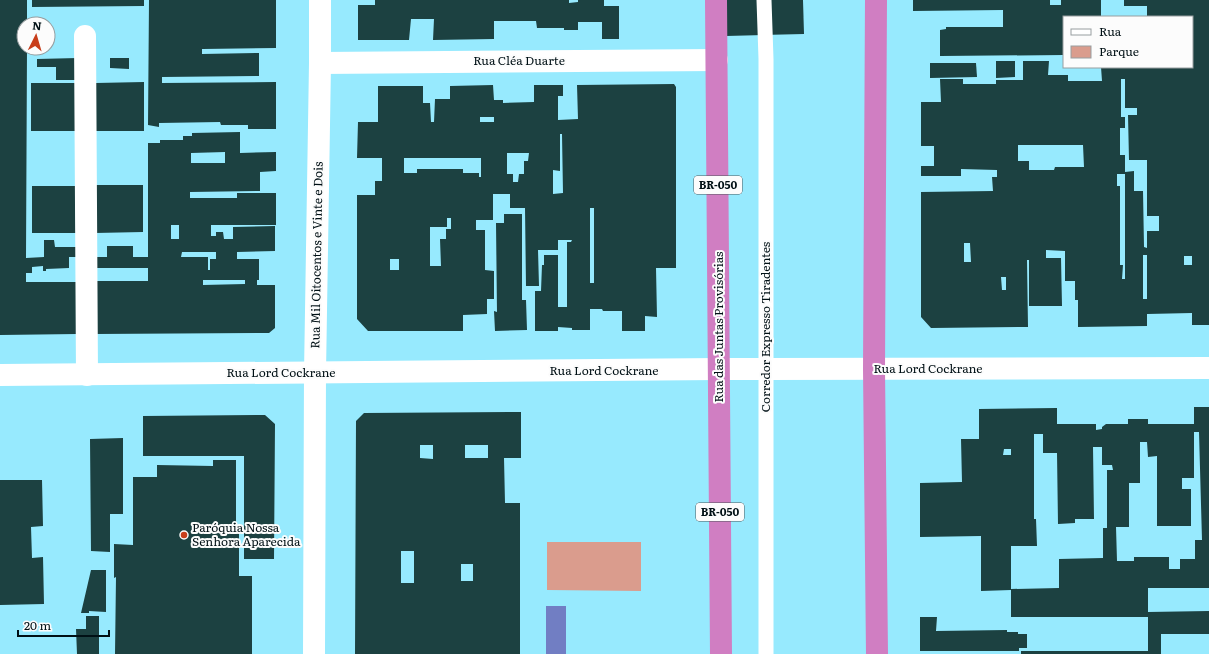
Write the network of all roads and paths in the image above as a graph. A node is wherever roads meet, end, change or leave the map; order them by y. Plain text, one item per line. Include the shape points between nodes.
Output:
1 (320, 0) edge
2 (716, 0) edge
3 (764, 0) edge
4 (876, 0) edge
5 (85, 36) dead end
6 (717, 60) junction
7 (320, 62) junction
8 (1209, 368) edge
9 (720, 369) junction
10 (874, 369) junction
11 (315, 373) junction
12 (0, 375) edge
13 (86, 375) junction
14 (314, 654) edge
15 (721, 654) edge
16 (766, 654) edge
17 (877, 654) edge

1 - 7 street, Rua Mil Oitocentos e Vinte e Dois
2 - 6 highway, Rua das Juntas Provisórias / BR-050
3 - 16 lane, Corredor Expresso Tiradentes
4 - 10 highway
5 - 13 street
6 - 7 street, Rua Cléa Duarte
6 - 9 highway, Rua das Juntas Provisórias / BR-050
7 - 11 street, Rua Mil Oitocentos e Vinte e Dois
8 - 10 street, Rua Lord Cockrane
9 - 10 street, Rua Lord Cockrane
9 - 11 street, Rua Lord Cockrane
9 - 15 highway, Rua das Juntas Provisórias / BR-050
10 - 17 highway
11 - 13 street, Rua Lord Cockrane
11 - 14 street, Rua Mil Oitocentos e Vinte e Dois
12 - 13 street, Rua Lord Cockrane

